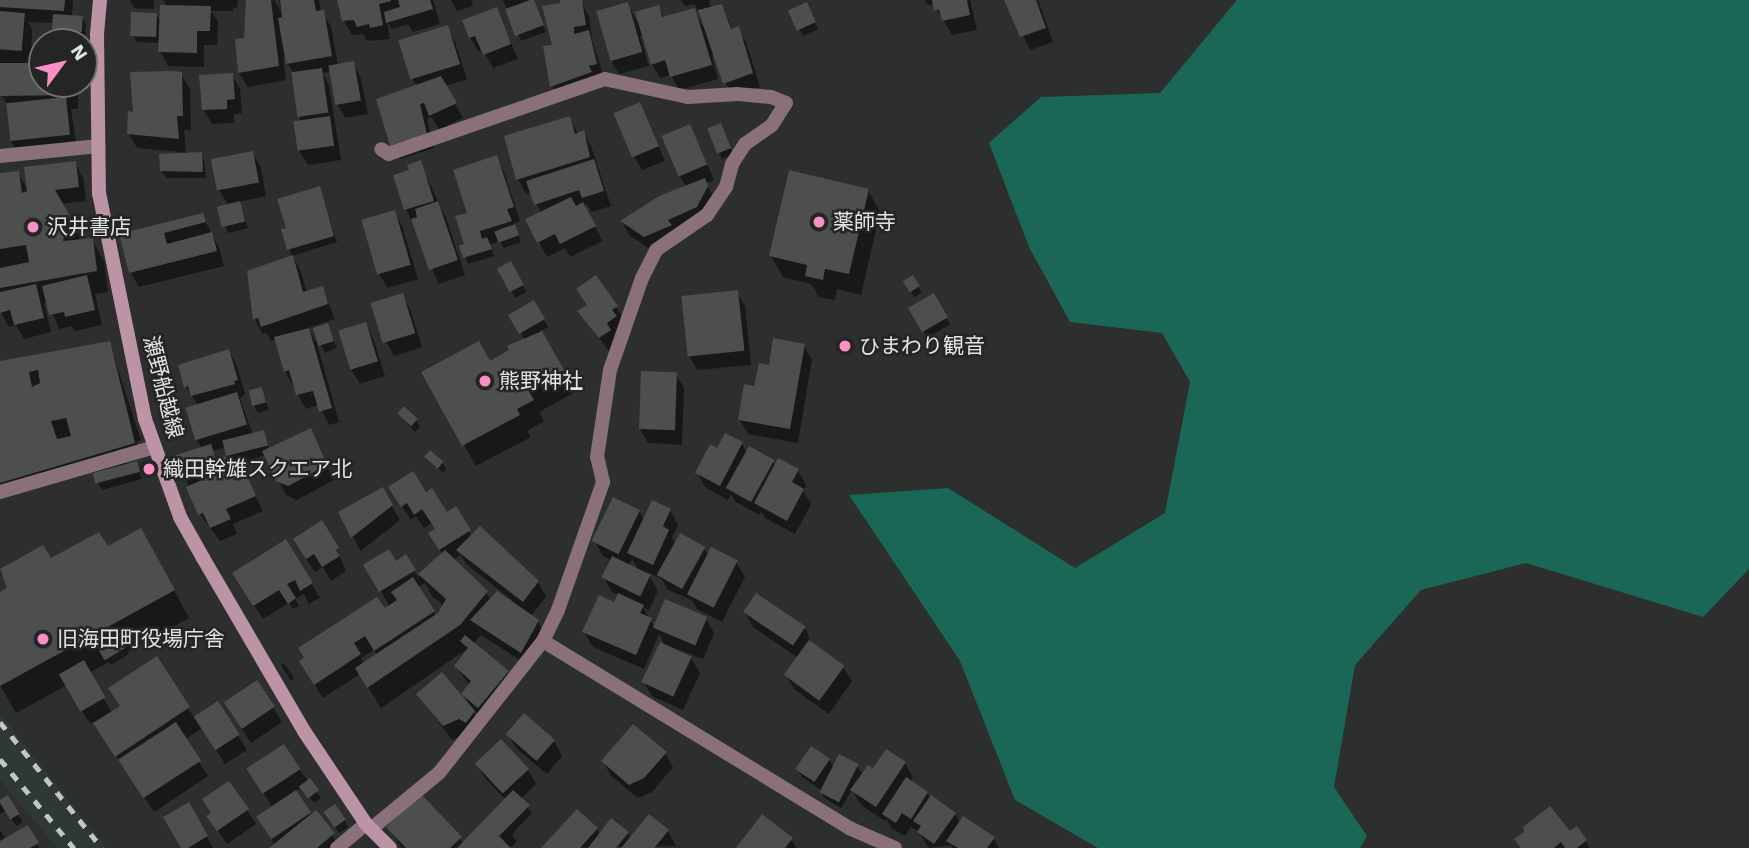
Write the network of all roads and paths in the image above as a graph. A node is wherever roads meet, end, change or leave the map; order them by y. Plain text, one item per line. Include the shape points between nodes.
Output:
1 (100, 0) edge
2 (98, 146) junction
3 (380, 149) dead end
4 (0, 156) edge
5 (155, 446) junction
6 (0, 492) edge
7 (543, 641) junction
8 (369, 827) junction
9 (337, 848) edge
10 (390, 848) edge
11 (895, 848) edge

1 - 2 main road, 瀬野船越線
2 - 4 street
2 - 5 main road, 瀬野船越線 via 99,193 145,419
3 - 7 street via 389,154 605,79 688,97 738,94 786,103 772,125 745,144 732,164 726,187 707,215 656,250 642,278 610,370 597,457 603,482
5 - 6 street
5 - 8 main road, 瀬野船越線 via 180,517 203,558 304,731
7 - 8 street via 439,773
7 - 11 street via 849,828
8 - 9 street
8 - 10 main road, 瀬野船越線

